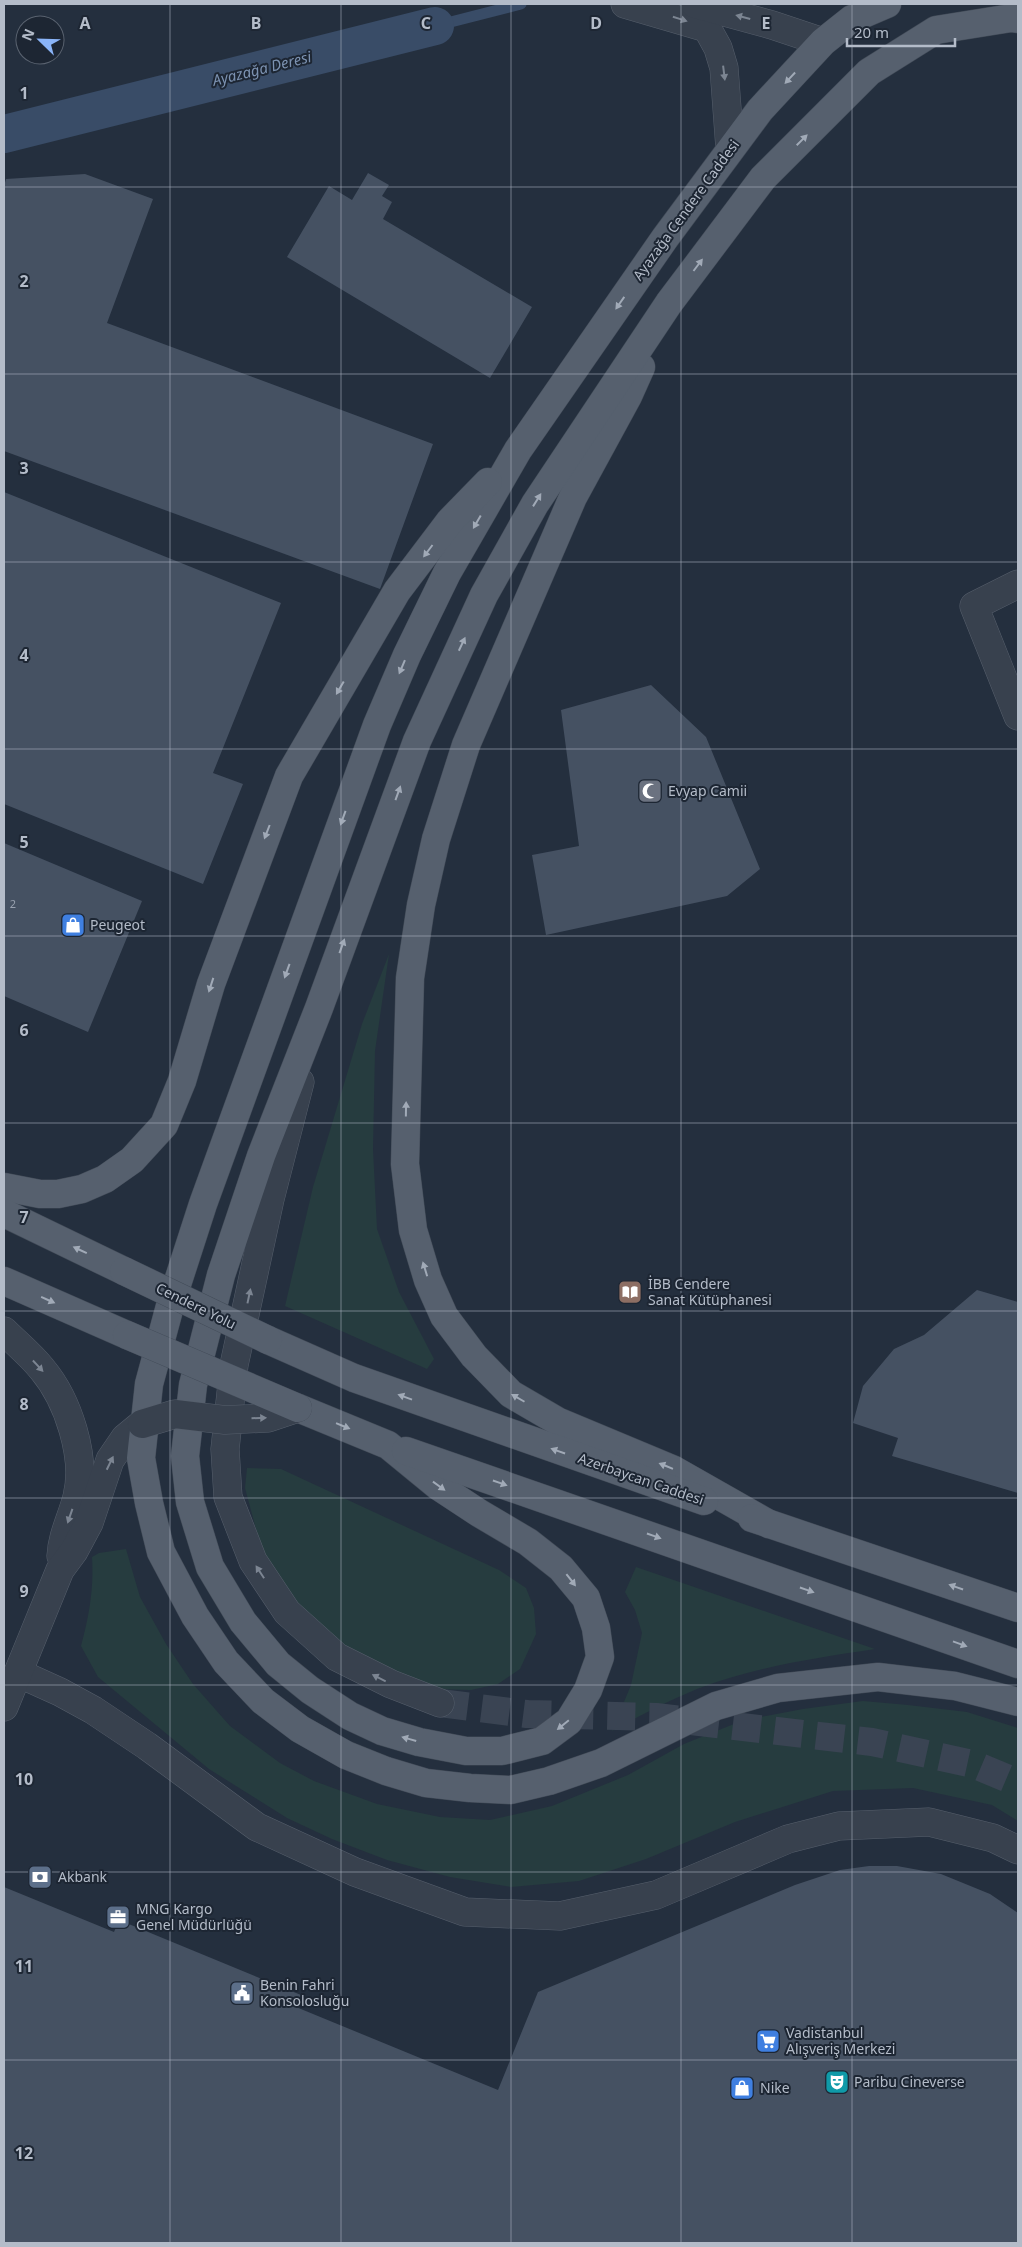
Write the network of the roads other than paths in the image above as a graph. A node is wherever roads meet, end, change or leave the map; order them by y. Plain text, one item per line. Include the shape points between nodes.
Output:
1 (625, 4) edge
2 (695, 4) edge
3 (887, 4) edge
4 (1018, 18) edge
5 (823, 42) junction
6 (730, 149) junction
7 (669, 304) junction
8 (518, 450) junction
9 (1018, 584) edge
10 (1018, 716) edge
11 (320, 1008) junction
12 (4, 1187) edge
13 (4, 1213) edge
14 (4, 1281) edge
15 (4, 1331) edge
16 (268, 1340) joint
17 (298, 1408) junction
18 (388, 1445) junction
19 (769, 1524) junction
20 (60, 1570) junction
21 (1018, 1608) edge
22 (1018, 1664) edge
23 (18, 1673) junction
24 (1018, 1702) edge
25 (440, 1703) tunnel mouth
26 (4, 1707) edge
27 (1018, 1850) edge

1 -> 6 street via 707,28 724,68
5 -> 2 street
3 - 5 main road, Ayazağa Cendere Caddesi via 852,19
7 -> 4 main road via 763,178 869,72 936,30
5 -> 6 main road, Ayazağa Cendere Caddesi via 760,110
6 -> 8 main road, Ayazağa Cendere Caddesi
11 -> 7 main road via 417,741 484,595 535,504
19 -> 7 main road via 674,1470 559,1422 511,1394 474,1356 444,1316 428,1280 413,1230 406,1164 410,978 421,905 436,840 466,745 557,533 628,396
8 -> 12 main road via 450,521 398,591 289,776 211,984 182,1081 164,1125 132,1160 105,1179 82,1189 40,1194
8 -> 24 main road via 447,573 377,725 203,1204 149,1384 141,1458 161,1552 200,1624 226,1662 263,1700 300,1729 346,1755 426,1782 511,1790 550,1781 601,1763 716,1706 778,1688 878,1677 955,1686
9 - 10 street via 974,606
18 -> 11 main road via 438,1486 528,1542 561,1568 586,1598 596,1628 600,1657 588,1690 568,1721 542,1741 502,1752 466,1751 419,1742 382,1731 350,1716 310,1690 278,1664 243,1622 210,1567 190,1502 185,1456 193,1386 221,1275 261,1156
25 -> 11 street via 391,1684 337,1657 287,1612 253,1561 228,1497 225,1449 234,1366 270,1199
16 -> 13 main road, Cendere Yolu, bridge
14 -> 17 main road, bridge
15 -> 20 street via 42,1369 64,1407 75,1437 81,1469 77,1497 62,1541
19 -> 16 main road, Azerbaycan Caddesi via 354,1378
17 -> 18 main road
20 -> 17 street, bridge via 89,1523 110,1460 125,1438 142,1424 175,1414 225,1420 268,1418
18 -> 22 main road
21 -> 19 main road, Azerbaycan Caddesi
20 - 23 street
23 - 26 street
23 - 27 street via 93,1710 257,1827 355,1872 465,1912 560,1916 656,1895 788,1839 839,1826 929,1822 992,1838

